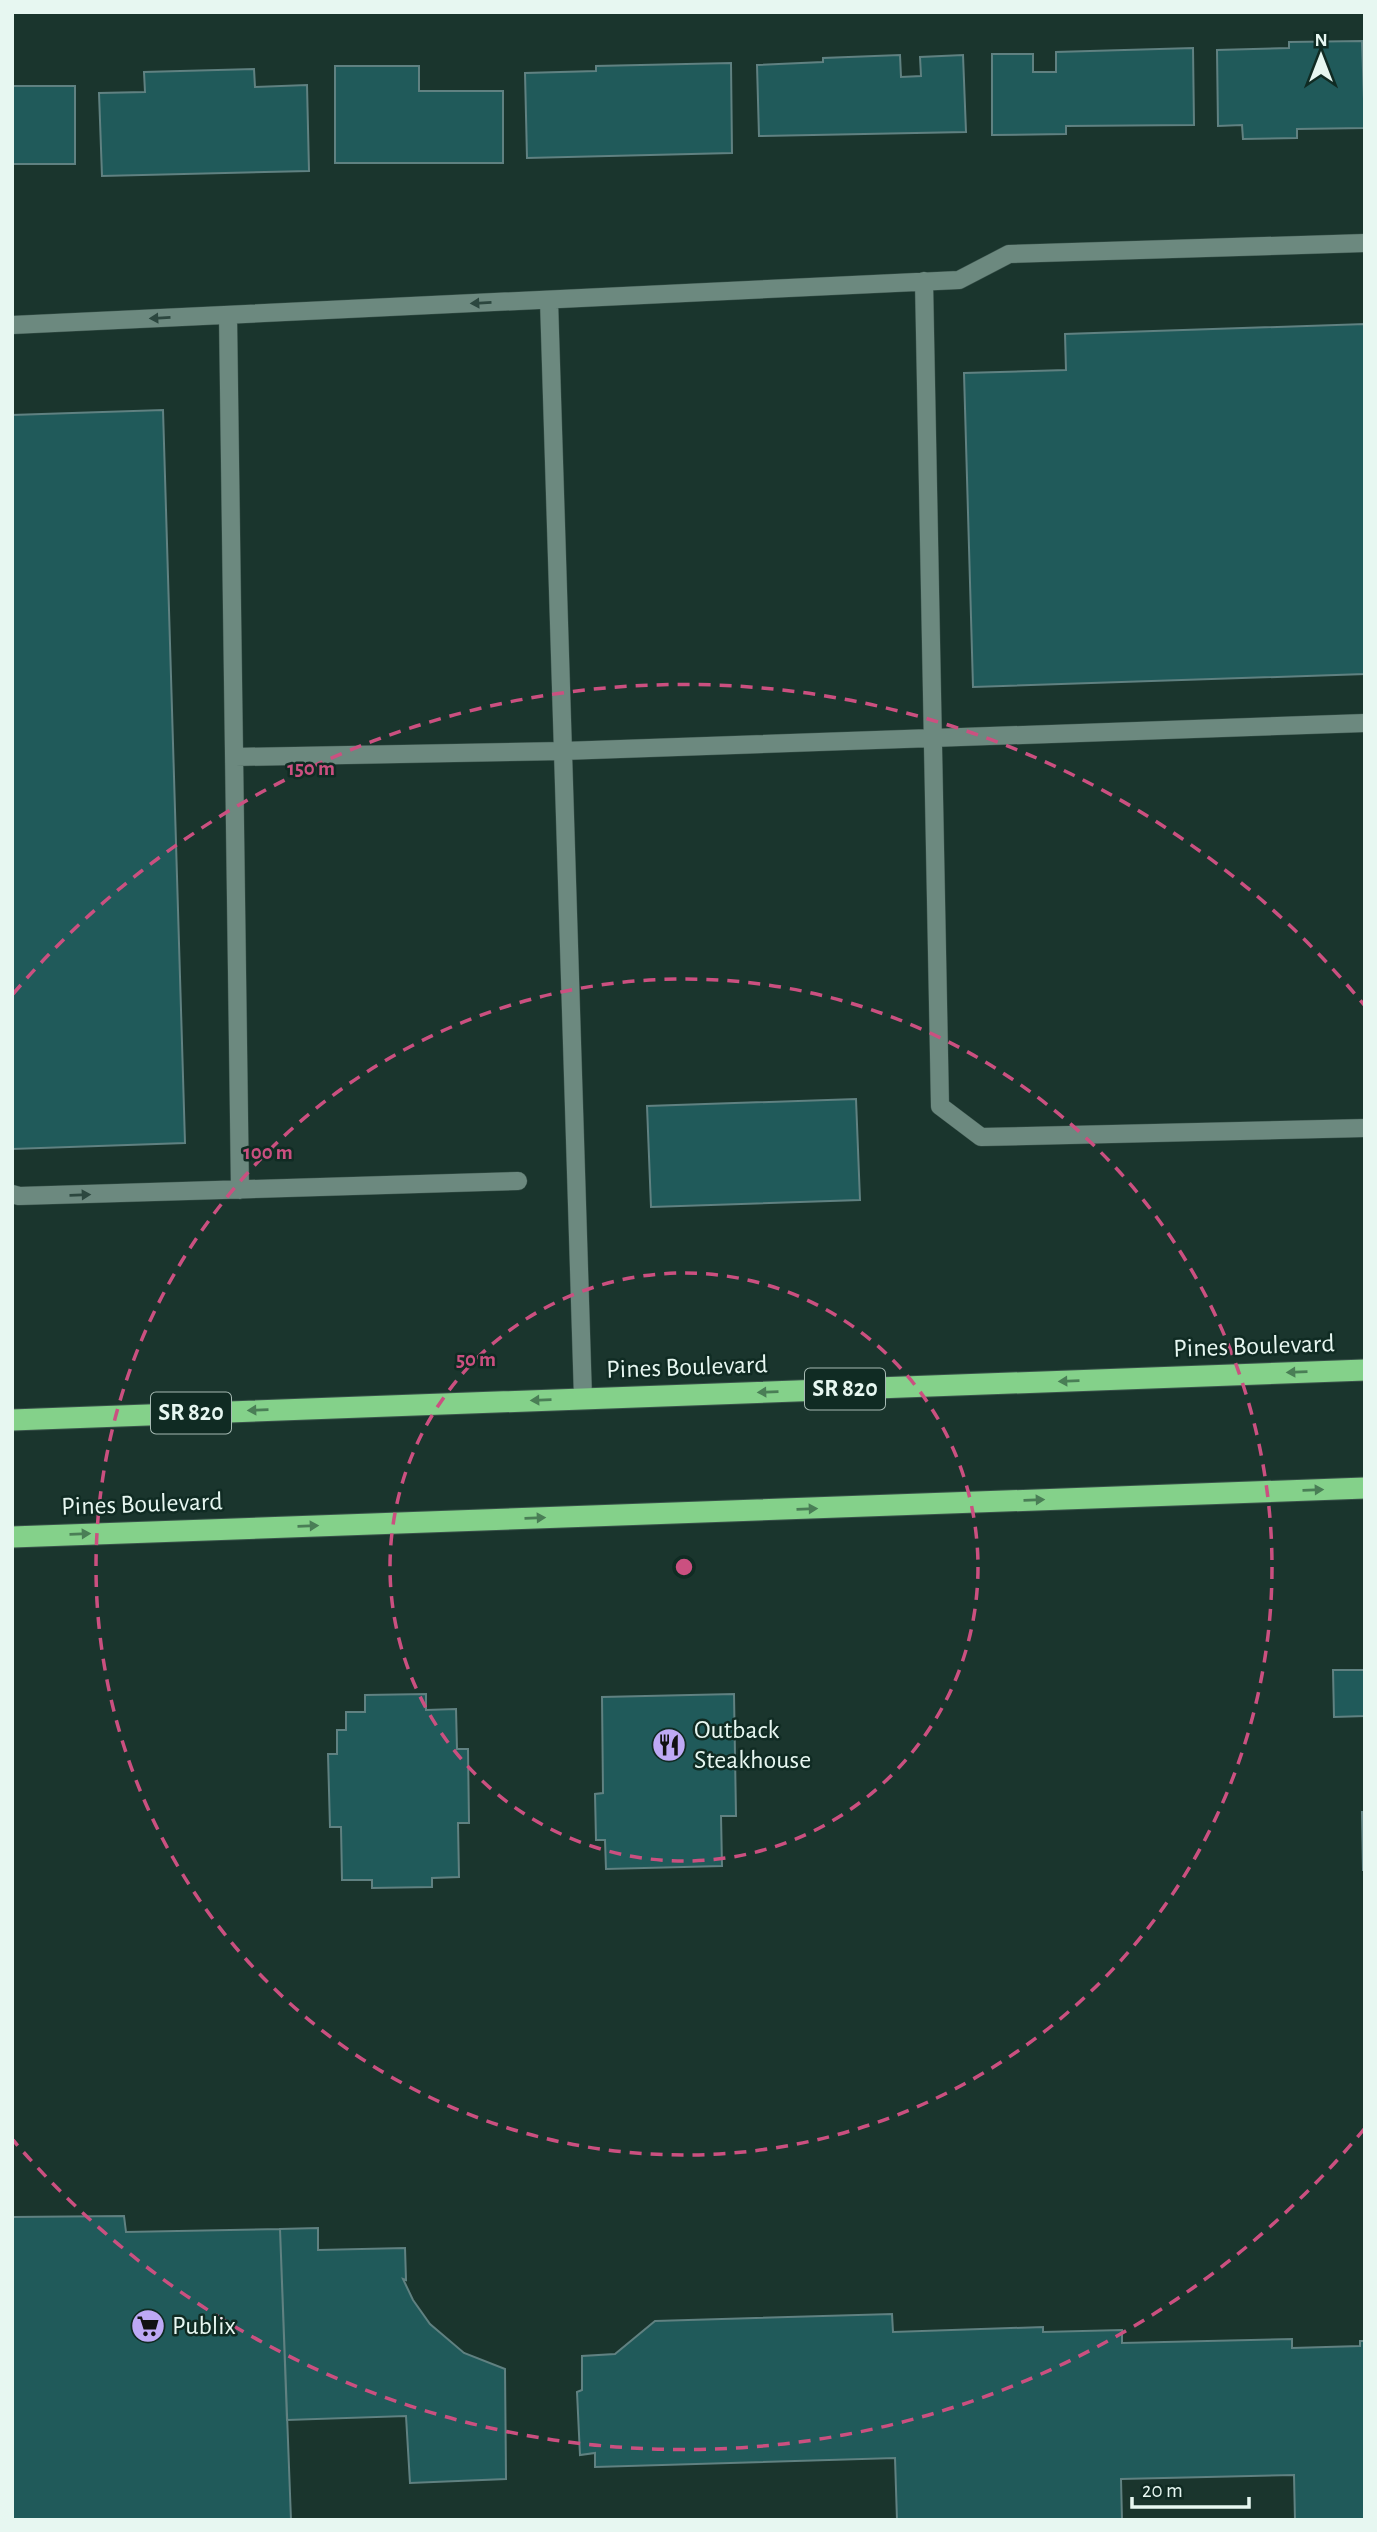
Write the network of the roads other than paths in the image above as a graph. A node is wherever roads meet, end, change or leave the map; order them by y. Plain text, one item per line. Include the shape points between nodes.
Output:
1 (1365, 243) edge
2 (924, 281) junction
3 (549, 300) junction
4 (228, 315) junction
5 (12, 325) edge
6 (1365, 723) edge
7 (934, 738) junction
8 (563, 751) junction
9 (235, 757) junction
10 (1365, 1128) edge
11 (518, 1181) dead end
12 (240, 1190) junction
13 (12, 1194) edge
14 (1365, 1370) edge
15 (583, 1398) junction
16 (12, 1420) edge
17 (1365, 1488) edge
18 (12, 1537) edge

1 - 2 lane via 1009,254 959,280
2 - 3 lane
2 - 7 lane
3 -> 4 lane
3 - 8 lane
4 -> 5 lane
4 - 9 lane
6 - 7 lane
7 - 8 lane
7 - 10 lane via 940,1106 981,1137
8 - 9 lane
8 - 15 lane
9 - 12 lane
11 - 12 lane
13 -> 12 lane
14 -> 15 highway, Pines Boulevard / SR 820
15 -> 16 highway, Pines Boulevard / SR 820
18 -> 17 highway, Pines Boulevard

